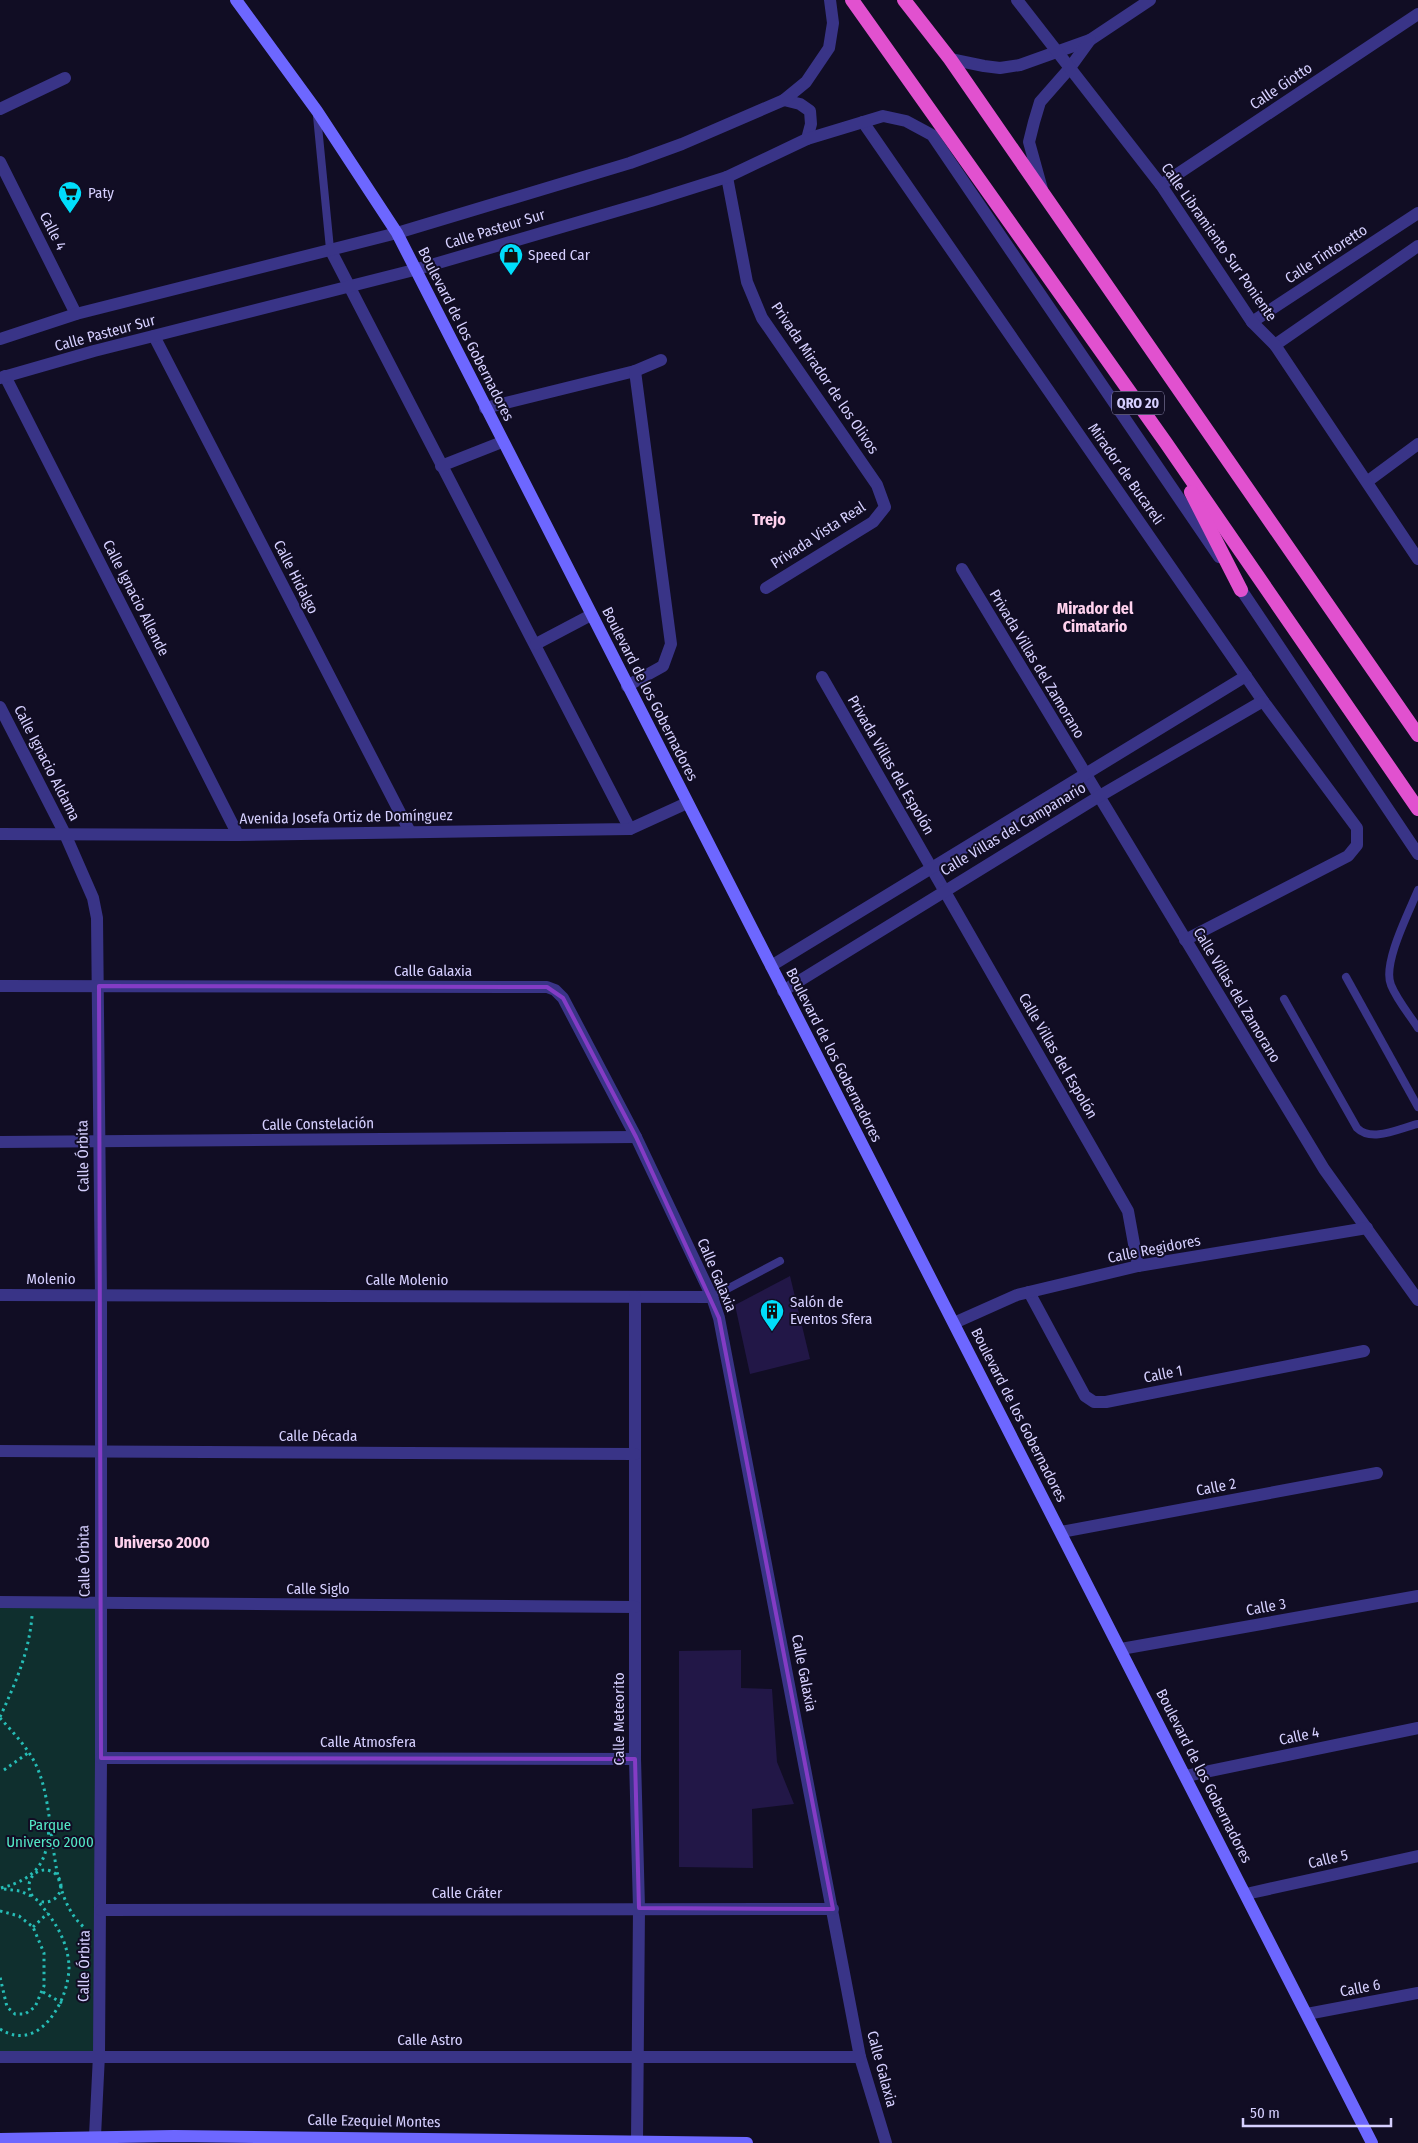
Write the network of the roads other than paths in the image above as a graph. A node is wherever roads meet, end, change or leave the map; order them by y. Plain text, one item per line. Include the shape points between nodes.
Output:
1 (236, 0) edge
2 (830, 0) edge
3 (852, 0) edge
4 (904, 0) edge
5 (1017, 0) edge
6 (1150, 0) edge
7 (1418, 14) edge
8 (1090, 40) junction
9 (1058, 52) junction
10 (950, 59) junction
11 (1069, 70) junction
12 (66, 78) dead end
13 (784, 100) junction
14 (0, 109) edge
15 (317, 111) junction
16 (863, 122) junction
17 (807, 139) junction
18 (0, 162) edge
19 (727, 177) junction
20 (1161, 185) junction
21 (1043, 191) junction
22 (1418, 213) edge
23 (397, 233) junction
24 (1418, 246) edge
25 (330, 249) junction
26 (414, 270) junction
27 (348, 286) junction
28 (76, 314) junction
29 (1252, 322) junction
30 (154, 336) junction
31 (0, 339) edge
32 (1275, 345) junction
33 (661, 360) dead end
34 (635, 370) junction
35 (3, 377) edge
36 (485, 408) junction
37 (502, 442) junction
38 (1166, 443) junction
39 (1418, 444) edge
40 (441, 466) junction
41 (1368, 481) junction
42 (885, 507) joint
43 (1418, 559) edge
44 (962, 569) dead end
45 (766, 588) dead end
46 (1241, 590) junction
47 (591, 615) junction
48 (536, 644) junction
49 (1246, 676) junction
50 (822, 677) dead end
51 (627, 686) junction
52 (1263, 701) junction
53 (0, 707) edge
54 (1418, 735) edge
55 (1084, 775) junction
56 (1098, 797) junction
57 (688, 804) junction
58 (1418, 809) edge
59 (630, 828) junction
60 (410, 832) junction
61 (0, 834) edge
62 (65, 834) junction
63 (238, 835) junction
64 (1418, 854) edge
65 (932, 868) junction
66 (944, 890) junction
67 (1418, 890) edge
68 (1184, 940) junction
69 (771, 966) junction
70 (1346, 977) dead end
71 (0, 986) edge
72 (99, 986) junction
73 (784, 991) junction
74 (1284, 999) dead end
75 (1418, 1028) edge
76 (1418, 1107) edge
77 (1418, 1124) edge
78 (636, 1137) junction
79 (0, 1142) edge
80 (98, 1142) junction
81 (1367, 1228) junction
82 (780, 1261) dead end
83 (1138, 1266) junction
84 (1030, 1292) junction
85 (0, 1296) edge
86 (102, 1296) junction
87 (635, 1296) junction
88 (712, 1297) junction
89 (1418, 1300) edge
90 (954, 1323) junction
91 (1364, 1351) dead end
92 (0, 1451) edge
93 (100, 1451) junction
94 (635, 1454) junction
95 (1377, 1473) dead end
96 (1060, 1532) junction
97 (1418, 1596) edge
98 (0, 1602) edge
99 (101, 1604) junction
100 (635, 1607) junction
101 (1121, 1649) junction
102 (1418, 1728) edge
103 (101, 1758) junction
104 (635, 1759) junction
105 (1186, 1776) junction
106 (1418, 1856) edge
107 (1246, 1894) junction
108 (639, 1908) junction
109 (832, 1909) junction
110 (101, 1910) junction
111 (1418, 1993) edge
112 (1308, 2014) junction
113 (99, 2055) junction
114 (0, 2057) edge
115 (638, 2057) junction
116 (860, 2057) junction
117 (96, 2136) junction
118 (0, 2138) edge
119 (637, 2141) junction
120 (747, 2143) edge
121 (886, 2143) edge
122 (1372, 2143) edge

1 - 15 main road, Boulevard de los Gobernadores
2 - 13 street, Calle Pasteur Sur via 833,23 829,48 806,82
3 - 38 highway, QRO 20
4 - 10 highway, QRO 20
5 - 9 street, Calle Libramiento Sur Poniente
6 - 8 street
7 - 20 street, Calle Giotto
8 - 9 street
8 - 11 street
9 - 10 street via 1000,68
9 - 11 street, Calle Libramiento Sur Poniente
10 - 21 highway, QRO 20
11 - 20 street, Calle Libramiento Sur Poniente
11 - 21 street via 1040,102 1029,142
12 - 14 street
13 - 17 street via 800,104 810,111
13 - 23 street, Calle Pasteur Sur via 630,163
15 - 23 main road, Boulevard de los Gobernadores
15 - 25 lane
16 - 17 street, Calle Pasteur Sur
16 - 46 street, Calle Pasteur Sur via 882,116 906,121 932,135
16 - 49 street, Mirador de Bucareli
17 - 19 street, Calle Pasteur Sur
18 - 28 street, Calle 4
19 - 26 street, Calle Pasteur Sur
19 - 42 street, Privada Mirador de los Olivos via 746,282 762,318 877,485
20 - 29 street, Calle Libramiento Sur Poniente
21 - 54 highway, QRO 20
22 - 29 street, Calle Tintoretto
23 - 25 street, Calle Pasteur Sur
23 - 26 main road, Boulevard de los Gobernadores
24 - 32 street
25 - 27 street
25 - 28 street, Calle Pasteur Sur
26 - 27 street, Calle Pasteur Sur
26 - 36 main road, Boulevard de los Gobernadores
27 - 30 street, Calle Pasteur Sur
27 - 40 street
28 - 31 street, Calle Pasteur Sur
29 - 32 street, Calle Libramiento Sur Poniente
30 - 35 street, Calle Pasteur Sur
30 - 60 street, Calle Hidalgo
32 - 41 street, Calle Libramiento Sur Poniente
33 - 34 street
34 - 36 street
34 - 51 street via 671,644 663,666
35 - 63 street, Calle Ignacio Allende
36 - 37 main road, Boulevard de los Gobernadores
37 - 40 street
37 - 47 main road, Boulevard de los Gobernadores
38 - 46 highway
38 - 58 highway, QRO 20
39 - 41 street
40 - 48 street
41 - 43 street, Calle Libramiento Sur Poniente
42 - 45 street, Privada Vista Real via 872,522
44 - 55 street, Privada Villas del Zamorano
46 - 64 street
47 - 48 street
47 - 51 main road, Boulevard de los Gobernadores
48 - 59 street
49 - 52 street, Mirador de Bucareli
49 - 55 street, Calle Villas del Campanario
50 - 65 street, Privada Villas del Espolón
51 - 57 main road, Boulevard de los Gobernadores
52 - 56 street, Calle Villas del Campanario
52 - 68 street, Mirador de Bucareli via 1356,828 1358,846 1348,856
53 - 62 street, Calle Ignacio Aldama
55 - 56 street, Calle Villas del Zamorano
55 - 65 street, Calle Villas del Campanario
56 - 66 street, Calle Villas del Campanario
56 - 68 street, Calle Villas del Zamorano
57 - 59 street, Avenida Josefa Ortiz de Domínguez
57 - 69 main road, Boulevard de los Gobernadores
59 - 60 street, Avenida Josefa Ortiz de Domínguez
60 - 63 street, Avenida Josefa Ortiz de Domínguez
61 - 62 street, Avenida Josefa Ortiz de Domínguez
62 - 63 street, Avenida Josefa Ortiz de Domínguez
62 - 72 street, Calle Ignacio Aldama via 93,898 98,918
65 - 66 street, Calle Villas del Espolón
65 - 69 street, Calle Villas del Campanario
66 - 73 street, Calle Villas del Campanario
66 - 83 street, Calle Villas del Espolón via 1128,1211
67 - 75 lane via 1388,972 1390,985
68 - 81 street, Calle Villas del Zamorano via 1324,1169
69 - 73 main road, Boulevard de los Gobernadores
70 - 76 lane
71 - 72 street, Calle Galaxia
72 - 78 street, Calle Galaxia via 547,987 563,998
72 - 80 street, Calle Órbita
73 - 90 main road, Boulevard de los Gobernadores
74 - 77 lane via 1357,1128 1364,1134 1373,1135
78 - 80 street, Calle Constelación
78 - 88 street, Calle Galaxia
79 - 80 street, Calle Constelación
80 - 86 street, Calle Órbita
81 - 83 street, Calle Regidores
81 - 89 street
82 - 88 lane
83 - 84 street, Calle Regidores
84 - 90 street, Calle Regidores
84 - 91 street, Calle 1 via 1085,1396 1094,1402
85 - 86 street, Molenio
86 - 87 street, Calle Molenio
86 - 93 street, Calle Órbita
87 - 88 street, Calle Molenio
87 - 94 street, Calle Meteorito
88 - 109 street, Calle Galaxia via 719,1318
90 - 96 main road, Boulevard de los Gobernadores
92 - 93 street, Calle Década
93 - 94 street, Calle Década
93 - 99 street, Calle Órbita
94 - 100 street, Calle Meteorito
95 - 96 street, Calle 2
96 - 101 main road, Boulevard de los Gobernadores
97 - 101 street, Calle 3
98 - 99 street, Calle Siglo
99 - 100 street, Calle Siglo
99 - 103 street, Calle Órbita
100 - 104 street, Calle Meteorito
101 - 105 main road, Boulevard de los Gobernadores
102 - 105 street, Calle 4
103 - 104 street, Calle Atmosfera
103 - 110 street, Calle Órbita
104 - 108 street, Calle Meteorito
105 - 107 main road, Boulevard de los Gobernadores
106 - 107 street, Calle 5
107 - 112 main road, Boulevard de los Gobernadores
108 - 109 street, Calle Cráter
108 - 110 street, Calle Cráter
108 - 115 street, Calle Meteorito
109 - 116 street, Calle Galaxia
110 - 113 street, Calle Órbita
111 - 112 street, Calle 6
112 - 122 main road, Boulevard de los Gobernadores
113 - 114 street, Calle Astro
113 - 115 street, Calle Astro
113 - 117 street, Calle Órbita
115 - 116 street, Calle Astro
115 - 119 street, Calle Meteorito
116 - 121 street, Calle Galaxia
117 - 118 main road, Calle Ezequiel Montes
117 - 119 main road, Calle Ezequiel Montes
119 - 120 main road, Calle Ezequiel Montes

